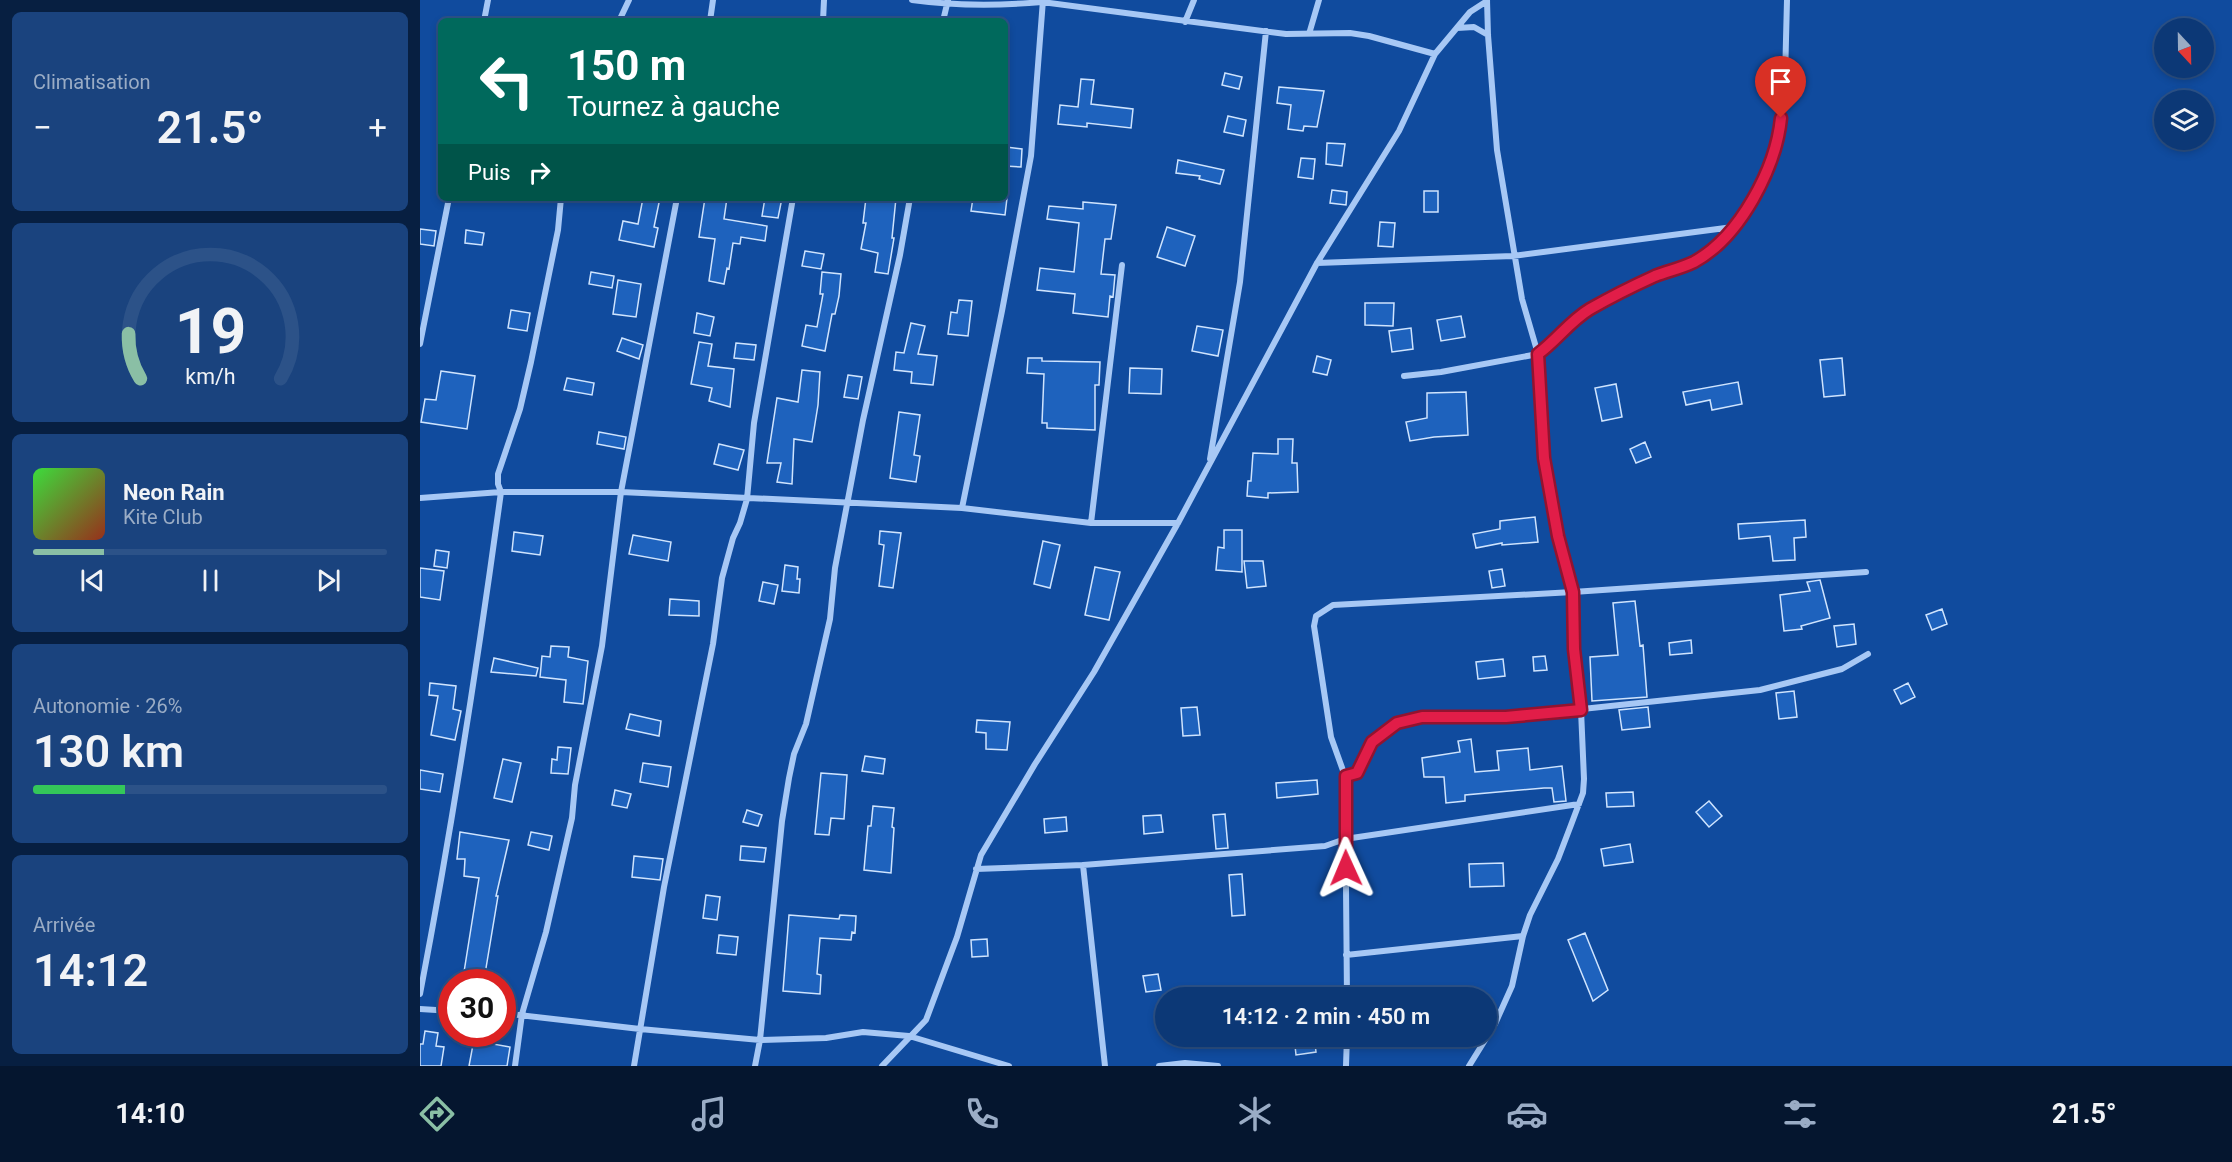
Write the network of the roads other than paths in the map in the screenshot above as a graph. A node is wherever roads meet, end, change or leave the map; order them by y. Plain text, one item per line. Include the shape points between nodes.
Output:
1 (488, 0) edge
2 (629, 0) edge
3 (713, 0) edge
4 (824, 0) edge
5 (912, 0) edge
6 (1194, 0) edge
7 (1319, 0) edge
8 (1487, 0) edge
9 (1787, 0) edge
10 (1042, 1) edge
11 (947, 3) edge
12 (1076, 3) edge
13 (485, 18) edge
14 (620, 18) edge
15 (710, 18) edge
16 (823, 18) edge
17 (944, 18) edge
18 (1185, 22) junction
19 (1456, 28) junction
20 (1266, 32) junction
21 (1309, 34) junction
22 (1488, 35) junction
23 (1435, 54) junction
24 (448, 201) edge
25 (561, 201) edge
26 (676, 201) edge
27 (792, 201) edge
28 (909, 201) edge
29 (1733, 227) junction
30 (1513, 256) junction
31 (1317, 263) junction
32 (1122, 265) dead end
33 (420, 344) edge
34 (1538, 354) junction
35 (1404, 376) dead end
36 (1209, 466) junction
37 (501, 492) junction
38 (621, 492) junction
39 (420, 498) edge
40 (747, 499) junction
41 (849, 501) junction
42 (962, 508) junction
43 (1091, 523) junction
44 (1178, 523) junction
45 (1866, 572) dead end
46 (1573, 592) junction
47 (1868, 654) dead end
48 (1581, 710) junction
49 (1346, 776) junction
50 (1579, 804) junction
51 (1345, 839) junction
52 (1083, 865) junction
53 (976, 869) junction
54 (1523, 936) junction
55 (1346, 954) junction
56 (1347, 987) edge
57 (420, 994) edge
58 (420, 1009) edge
59 (438, 1010) edge
60 (516, 1014) edge
61 (522, 1014) junction
62 (640, 1029) junction
63 (909, 1036) junction
64 (760, 1040) junction
65 (1347, 1047) edge
66 (515, 1066) edge
67 (634, 1066) edge
68 (755, 1066) edge
69 (882, 1066) edge
70 (1009, 1066) edge
71 (1106, 1066) edge
72 (1159, 1066) edge
73 (1218, 1066) edge
74 (1346, 1066) edge
75 (1469, 1066) edge

1 - 13 street
2 - 14 street
3 - 15 street
4 - 16 street
5 - 11 street
6 - 18 street
7 - 21 street
8 - 19 street
8 - 22 street
9 - 29 street via 1779,137 1766,174
10 - 11 street via 1004,5
10 - 12 street
10 - 42 street via 1031,156
11 - 17 street
12 - 18 street
18 - 20 street
19 - 22 street via 1474,27
19 - 23 street
20 - 21 street
20 - 36 street via 1240,282
21 - 23 street via 1369,36
22 - 30 street via 1497,150
23 - 31 street via 1399,131
24 - 33 street
25 - 37 street via 531,362 498,474
26 - 38 street
27 - 40 street via 754,423
28 - 41 street
29 - 30 street
29 - 34 street via 1694,262 1620,292 1587,311
30 - 31 street
30 - 34 street
31 - 36 street
32 - 43 street
34 - 35 street
34 - 46 street via 1546,471
36 - 44 street
37 - 38 street
37 - 39 street
37 - 57 street via 448,849
38 - 40 street
38 - 61 street via 602,646 575,785 573,818
40 - 41 street
40 - 62 street via 722,578
41 - 42 street
41 - 64 street via 828,628 787,789
42 - 43 street
43 - 44 street
44 - 53 street
45 - 46 street
46 - 48 street
46 - 49 street via 1333,605 1316,616 1314,626 1331,737
47 - 48 street via 1842,669 1760,690
48 - 49 street via 1506,717 1422,717 1397,723 1372,742 1357,773
48 - 50 street via 1584,779
49 - 51 street
50 - 51 street
50 - 54 street
51 - 52 street via 1325,846
51 - 55 street
52 - 53 street
52 - 71 street
53 - 63 street via 932,1007 926,1020
54 - 55 street
54 - 75 street via 1512,986 1495,1024
55 - 56 street
58 - 59 street
60 - 61 street
61 - 62 street
61 - 66 street
62 - 64 street
62 - 67 street
63 - 64 street via 863,1032 825,1038
63 - 69 street
63 - 70 street
64 - 68 street
65 - 74 street
72 - 73 street

